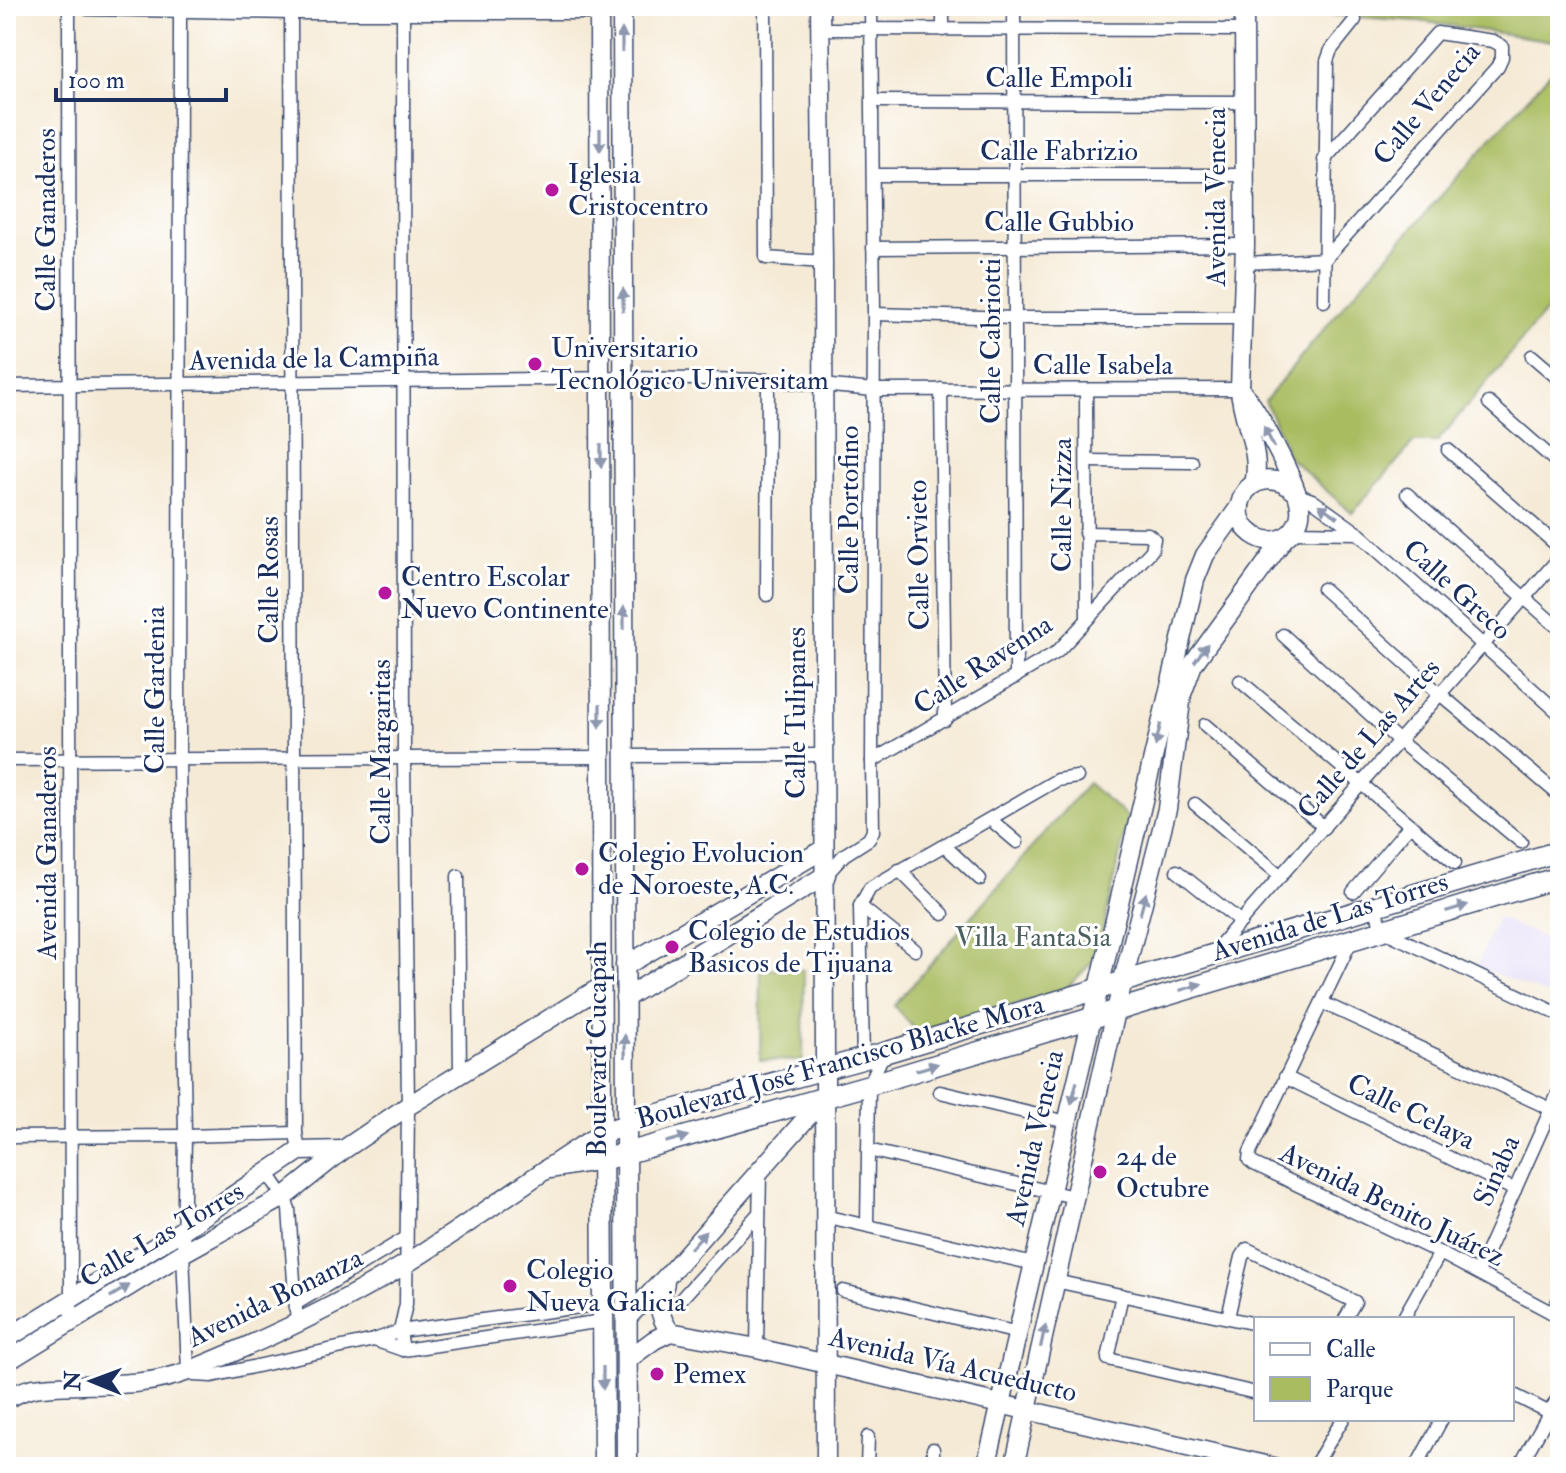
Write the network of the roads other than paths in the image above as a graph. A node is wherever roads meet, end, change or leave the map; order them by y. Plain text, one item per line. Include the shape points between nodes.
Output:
1 (69, 6) edge
2 (88, 6) edge
3 (622, 6) edge
4 (765, 6) edge
5 (820, 6) edge
6 (871, 6) edge
7 (943, 6) edge
8 (1014, 6) edge
9 (1244, 6) edge
10 (180, 8) edge
11 (600, 8) edge
12 (403, 9) junction
13 (291, 10) junction
14 (1355, 20) dead end
15 (819, 29) junction
16 (872, 29) junction
17 (943, 30) junction
18 (1245, 30) junction
19 (1014, 31) junction
20 (873, 101) junction
21 (1015, 102) junction
22 (1244, 102) junction
23 (1324, 160) junction
24 (873, 175) junction
25 (1015, 175) junction
26 (1245, 175) junction
27 (1014, 246) junction
28 (873, 248) junction
29 (1245, 254) junction
30 (1325, 259) junction
31 (823, 262) junction
32 (1324, 301) dead end
33 (874, 314) junction
34 (1015, 318) junction
35 (1243, 318) junction
36 (1532, 356) dead end
37 (601, 378) junction
38 (623, 378) junction
39 (768, 380) junction
40 (1560, 380) edge
41 (294, 382) junction
42 (404, 382) junction
43 (180, 384) junction
44 (6, 386) edge
45 (70, 386) junction
46 (823, 387) junction
47 (941, 389) junction
48 (1015, 389) junction
49 (1240, 389) junction
50 (874, 390) junction
51 (1086, 390) junction
52 (1489, 403) dead end
53 (1448, 450) dead end
54 (1087, 461) junction
55 (1192, 462) dead end
56 (1560, 465) edge
57 (1254, 484) junction
58 (1294, 492) junction
59 (1407, 494) dead end
60 (1240, 506) junction
61 (1085, 533) junction
62 (1358, 533) junction
63 (1288, 534) junction
64 (1560, 548) edge
65 (1560, 557) edge
66 (1323, 589) dead end
67 (767, 595) dead end
68 (1524, 597) junction
69 (1087, 619) junction
70 (1555, 625) dead end
71 (1283, 635) dead end
72 (1482, 645) junction
73 (1016, 677) junction
74 (1240, 681) dead end
75 (1440, 694) junction
76 (1560, 714) edge
77 (945, 720) junction
78 (1205, 725) dead end
79 (1398, 740) junction
80 (824, 755) junction
81 (625, 756) junction
82 (600, 757) junction
83 (404, 758) junction
84 (71, 759) junction
85 (179, 759) junction
86 (6, 760) edge
87 (292, 760) junction
88 (872, 761) junction
89 (1077, 777) dead end
90 (1361, 783) junction
91 (1560, 796) edge
92 (1195, 804) dead end
93 (991, 820) junction
94 (1410, 825) junction
95 (1324, 827) junction
96 (1017, 842) dead end
97 (1521, 842) dead end
98 (945, 846) junction
99 (824, 849) junction
100 (1560, 851) edge
101 (844, 855) junction
102 (1455, 863) dead end
103 (899, 870) junction
104 (1177, 871) dead end
105 (826, 875) junction
106 (458, 876) dead end
107 (1281, 876) junction
108 (1560, 877) edge
109 (980, 879) dead end
110 (1353, 892) dead end
111 (1375, 905) junction
112 (860, 906) junction
113 (943, 914) dead end
114 (1241, 922) junction
115 (1382, 930) junction
116 (1352, 939) junction
117 (915, 950) dead end
118 (1213, 953) junction
119 (625, 966) junction
120 (1123, 980) junction
121 (1100, 986) junction
122 (601, 987) junction
123 (625, 998) junction
124 (1323, 1003) junction
125 (1117, 1010) junction
126 (1560, 1015) edge
127 (1093, 1017) junction
128 (884, 1053) junction
129 (863, 1059) junction
130 (825, 1069) junction
131 (460, 1072) junction
132 (1285, 1077) junction
133 (869, 1085) junction
134 (1560, 1089) edge
135 (940, 1092) dead end
136 (825, 1097) junction
137 (408, 1106) junction
138 (1551, 1109) junction
139 (1067, 1122) junction
140 (626, 1124) junction
141 (602, 1133) junction
142 (185, 1136) junction
143 (6, 1137) edge
144 (72, 1137) junction
145 (298, 1142) junction
146 (343, 1150) junction
147 (868, 1150) junction
148 (625, 1154) junction
149 (602, 1160) junction
150 (541, 1170) junction
151 (760, 1170) junction
152 (267, 1172) junction
153 (1515, 1190) junction
154 (1050, 1192) junction
155 (284, 1197) junction
156 (1074, 1197) junction
157 (759, 1213) junction
158 (824, 1216) junction
159 (867, 1225) junction
160 (184, 1229) junction
161 (406, 1238) junction
162 (183, 1253) junction
163 (1440, 1253) junction
164 (406, 1264) junction
165 (1034, 1264) junction
166 (1478, 1272) junction
167 (668, 1275) junction
168 (1055, 1281) junction
169 (843, 1291) dead end
170 (1122, 1295) junction
171 (1560, 1297) edge
172 (682, 1298) dead end
173 (71, 1299) junction
174 (297, 1303) junction
175 (571, 1308) junction
176 (603, 1312) junction
177 (1556, 1315) edge
178 (1228, 1317) junction
179 (1346, 1317) edge
180 (1404, 1317) edge
181 (627, 1318) junction
182 (71, 1321) junction
183 (297, 1324) junction
184 (1254, 1324) edge
185 (573, 1325) junction
186 (400, 1331) junction
187 (670, 1332) junction
188 (1018, 1333) junction
189 (6, 1339) edge
190 (374, 1340) junction
191 (757, 1348) junction
192 (403, 1350) junction
193 (627, 1360) junction
194 (6, 1362) edge
195 (826, 1364) junction
196 (188, 1371) junction
197 (6, 1384) edge
198 (31, 1388) junction
199 (1254, 1393) edge
200 (1560, 1394) edge
201 (1514, 1395) edge
202 (6, 1399) edge
203 (1001, 1406) junction
204 (1027, 1411) junction
205 (1555, 1415) edge
206 (1342, 1421) edge
207 (1441, 1421) edge
208 (868, 1437) dead end
209 (933, 1449) dead end
210 (604, 1467) edge
211 (627, 1467) edge
212 (826, 1467) edge
213 (867, 1467) edge
214 (933, 1467) edge
215 (986, 1467) edge
216 (1014, 1467) edge
217 (1274, 1467) edge
218 (1314, 1467) edge
219 (1416, 1467) edge
220 (1519, 1467) edge

1 - 45 street, Calle Ganaderos
2 - 10 street
38 -> 3 street, Boulevard Cucapah
4 - 31 street via 766,258
5 - 15 street, Calle Tulipanes
6 - 16 street, Calle Portofino
7 - 17 street
8 - 19 street, Calle Cabriotti
9 - 18 street, Avenida Venecia
10 - 13 street
10 - 43 street, Calle Gardenia
11 - 12 street
11 -> 37 street, Boulevard Cucapah
12 - 13 street
12 - 42 street, Calle Margaritas
13 - 41 street, Calle Rosas
14 - 23 street, Calle Venecia via 1327,61
15 - 16 street
15 - 31 street, Calle Tulipanes
16 - 17 street
16 - 20 street, Calle Portofino
17 - 19 street
18 - 19 street
18 - 22 street, Avenida Venecia
19 - 21 street, Calle Cabriotti
20 - 21 street, Calle Empoli
20 - 24 street, Calle Portofino
21 - 22 street, Calle Empoli
21 - 25 street, Calle Cabriotti
22 - 26 street, Avenida Venecia
23 - 30 street, Calle Venecia
23 - 30 street, Calle Venecia via 1437,33 1502,46 1498,66
24 - 25 street, Calle Fabrizio
24 - 28 street, Calle Portofino
25 - 26 street, Calle Fabrizio
25 - 27 street, Calle Cabriotti
26 - 29 street, Avenida Venecia
27 - 28 street, Calle Gubbio
27 - 29 street, Calle Gubbio
27 - 34 street, Calle Cabriotti
28 - 33 street, Calle Portofino
29 - 30 street
29 - 35 street, Avenida Venecia
30 - 32 street
31 - 46 street, Calle Tulipanes
33 - 34 street
33 - 50 street, Calle Portofino
34 - 35 street
34 - 48 street, Calle Cabriotti
35 - 49 street, Avenida Venecia
36 - 40 street
37 - 38 street, Avenida de la Campiña
37 - 42 street, Avenida de la Campiña
37 -> 82 street, Boulevard Cucapah
38 - 39 street, Avenida de la Campiña
81 -> 38 street, Boulevard Cucapah
39 - 46 street, Calle Isabela
39 - 67 street
41 - 42 street, Avenida de la Campiña
41 - 43 street, Avenida de la Campiña
41 - 87 street, Calle Rosas
42 - 83 street, Calle Margaritas
43 - 45 street, Avenida de la Campiña
43 - 85 street, Calle Gardenia
44 - 45 street, Avenida de la Campiña
45 - 84 street, Avenida Ganaderos
46 - 50 street, Calle Isabela
46 - 80 street, Calle Tulipanes
47 - 48 street, Calle Isabela
47 - 50 street, Calle Isabela
47 - 77 street, Calle Orvieto
48 - 51 street, Calle Isabela
48 - 73 street, Calle Cabriotti
49 - 51 street, Calle Isabela
49 - 57 street, Avenida Venecia via 1258,463
58 -> 49 street via 1254,406
50 - 88 street, Calle Portofino
51 - 54 street, Calle Nizza
52 - 56 street
53 - 64 street
54 - 55 street
54 - 61 street, Calle Nizza
57 - 58 street via 1273,479
57 - 60 street
62 -> 58 street, Calle Greco
58 - 63 street via 1300,516
59 - 68 street
60 - 63 street via 1244,526 1253,536 1266,541
60 -> 121 street, Avenida Venecia via 1205,555 1195,580
61 - 69 street, Calle Nizza
61 - 69 street, Calle Ravenna via 1148,534 1154,539 1152,550
62 - 63 street
62 - 72 street, Calle Greco
120 -> 63 street, Avenida Venecia via 1167,809 1187,679
65 - 68 street, Calle de Las Artes
66 - 75 street
68 - 70 street
68 - 72 street, Calle de Las Artes
69 - 73 street, Calle Ravenna via 1057,652
71 - 79 street
72 - 75 street, Calle de Las Artes
72 - 76 street, Calle Greco
73 - 77 street, Calle Ravenna
74 - 90 street
75 - 79 street, Calle de Las Artes
75 - 91 street
77 - 88 street, Calle Ravenna
78 - 95 street
79 - 90 street, Calle de Las Artes
79 - 97 street
80 - 81 street
80 - 99 street, Calle Tulipanes
81 - 119 street, Boulevard Cucapah
82 - 83 street
82 - 122 street, Boulevard Cucapah
83 - 87 street
83 - 137 street, Calle Margaritas
84 - 85 street
84 - 86 street
84 - 144 street, Avenida Ganaderos
85 - 87 street
85 - 142 street, Calle Gardenia
87 - 145 street, Calle Rosas
88 - 101 street, Calle Portofino via 873,831
89 - 93 street via 1057,780
90 - 94 street
90 - 95 street, Calle de Las Artes
92 - 107 street
93 - 96 street
93 - 98 street
94 - 102 street
94 - 110 street
95 - 107 street, Calle de Las Artes
98 - 103 street
98 - 109 street
99 - 101 street
99 - 105 street, Calle Tulipanes
99 - 119 street
100 - 111 main road, Avenida de Las Torres
101 - 105 street, Calle Portofino
103 - 112 street via 870,888
103 - 113 street
104 - 114 street
105 - 123 street
105 - 130 street, Calle Tulipanes
106 - 131 street
107 - 114 street, Calle de Las Artes
115 -> 108 main road, Avenida de Las Torres
111 - 115 street
111 - 118 main road, Avenida de Las Torres
112 - 117 street
112 - 129 street
114 - 118 street, Calle de Las Artes
115 - 116 main road, Avenida de Las Torres
115 - 126 street
116 - 124 street, Avenida Benito Juárez
125 -> 116 main road, Avenida de Las Torres
118 - 120 main road, Avenida de Las Torres
119 - 123 street, Boulevard Cucapah
120 - 121 main road, Avenida de Las Torres
120 - 125 street, Avenida Venecia
121 - 127 street, Avenida Venecia
121 - 128 main road, Boulevard José Francisco Blacke Mora
122 - 131 street, Calle Las Torres
122 - 141 street, Boulevard Cucapah
140 -> 123 street, Boulevard Cucapah
124 - 132 street, Avenida Benito Juárez
124 - 138 street
125 - 127 main road, Avenida de Las Torres
125 - 156 street, Avenida Venecia
133 -> 127 main road, Boulevard José Francisco Blacke Mora
127 -> 139 street, Avenida Venecia
128 - 129 main road, Boulevard José Francisco Blacke Mora
128 - 133 street
129 - 130 main road, Boulevard José Francisco Blacke Mora
130 - 136 street, Calle Tulipanes
130 - 140 main road, Boulevard José Francisco Blacke Mora
131 - 137 street, Calle Las Torres
132 - 153 street, Calle Celaya
132 - 163 street, Avenida Benito Juárez via 1249,1160
133 - 136 main road, Boulevard José Francisco Blacke Mora
133 - 147 street
134 - 138 street, Sinaba
135 - 139 street
148 -> 136 main road, Boulevard José Francisco Blacke Mora
136 - 151 street
136 - 158 street, Calle Tulipanes
137 - 146 street, Calle Las Torres
137 - 161 street, Calle Margaritas
138 - 153 street, Sinaba
139 - 154 street, Avenida Venecia
140 - 141 main road, Boulevard José Francisco Blacke Mora
140 - 148 main road, Boulevard Cucapah
141 - 149 main road, Boulevard Cucapah
141 - 150 street, Avenida Bonanza
142 - 144 street
142 - 145 street
142 - 160 street, Calle Gardenia
143 - 144 street
144 - 173 street, Avenida Ganaderos
145 - 146 street
145 - 152 street, Calle Las Torres
146 - 155 street, Calle Las Torres
147 - 154 street
147 - 159 street
148 - 149 main road, Boulevard José Francisco Blacke Mora
148 - 181 main road, Boulevard Cucapah
149 - 150 street, Avenida Bonanza
149 - 176 main road, Boulevard Cucapah
150 - 164 street, Avenida Bonanza
151 - 157 street
167 -> 151 street
152 - 155 street
152 - 160 street, Calle Las Torres
153 - 166 street, Sinaba
154 - 156 street
154 - 165 street, Avenida Venecia
155 - 162 street, Calle Las Torres
155 - 174 street
156 - 168 street, Avenida Venecia
157 - 172 street
157 - 191 street
158 - 159 street
158 - 195 street, Calle Tulipanes
159 - 165 street
160 - 162 street, Calle Gardenia
160 - 173 street, Calle Las Torres
161 - 164 street, Calle Margaritas
161 - 174 street
182 -> 162 street, Calle Las Torres
162 - 196 street, Calle Gardenia
163 - 166 street, Avenida Benito Juárez
163 - 180 street
164 - 183 street, Avenida Bonanza
164 - 186 street, Calle Margaritas
165 - 188 street, Avenida Venecia
166 - 177 street, Avenida Benito Juárez
167 - 181 street
167 - 187 street via 658,1304
168 - 170 street
204 -> 168 street, Avenida Venecia
169 - 188 street
170 - 178 street
170 - 199 street via 1108,1359
171 - 177 street
173 - 182 street, Avenida Ganaderos
173 - 189 street, Calle Las Torres
174 - 183 street
175 - 176 street
175 - 185 street
175 - 186 street
176 - 185 street
176 -> 210 main road, Boulevard Cucapah
178 - 179 street via 1247,1249 1355,1302
178 - 184 street
181 - 193 main road, Boulevard Cucapah
182 - 194 street, Calle Las Torres
183 - 196 street, Avenida Bonanza
185 - 192 street
186 - 190 street
186 - 192 street, Calle Margaritas
187 - 191 street, Avenida Vía Acueducto
187 - 193 street
188 - 203 street, Avenida Venecia
190 - 192 street
190 - 196 street via 212,1376
191 - 195 street, Avenida Vía Acueducto
193 - 211 main road, Boulevard Cucapah
195 - 203 street, Avenida Vía Acueducto
195 - 212 street, Calle Tulipanes
196 - 198 street, Avenida Bonanza via 117,1385
197 - 198 street
198 - 202 street, Avenida Bonanza
200 - 205 street
201 - 205 street
203 - 204 street, Avenida Vía Acueducto
203 - 215 street, Avenida Venecia
204 - 216 street, Avenida Venecia
204 - 217 street, Avenida Vía Acueducto
205 - 220 street
206 - 218 street
207 - 219 street
208 - 213 street
209 - 214 street

